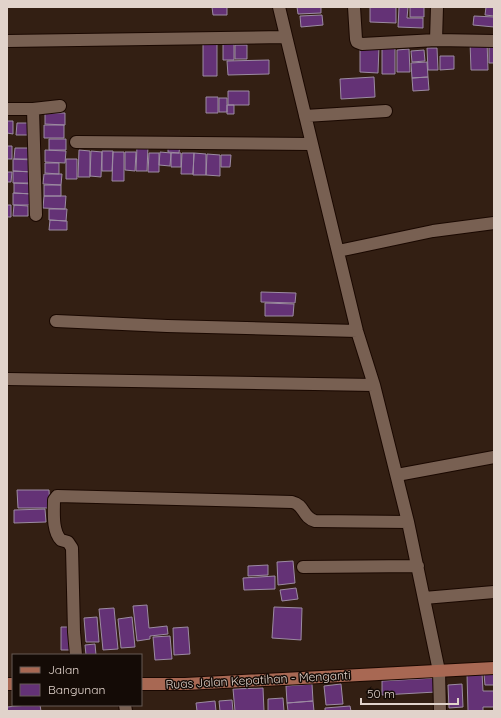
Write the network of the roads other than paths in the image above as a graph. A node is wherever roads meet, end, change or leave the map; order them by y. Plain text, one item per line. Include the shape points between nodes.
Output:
1 (278, 7) edge
2 (354, 7) edge
3 (437, 7) edge
4 (285, 37) junction
5 (436, 40) junction
6 (7, 41) edge
7 (494, 41) edge
8 (60, 106) dead end
9 (7, 109) edge
10 (33, 109) junction
11 (386, 110) dead end
12 (305, 116) junction
13 (76, 142) dead end
14 (311, 144) junction
15 (36, 215) dead end
16 (494, 223) edge
17 (338, 251) junction
18 (56, 321) dead end
19 (357, 331) junction
20 (7, 379) edge
21 (374, 385) junction
22 (494, 457) edge
23 (397, 475) junction
24 (408, 522) junction
25 (418, 566) junction
26 (303, 567) dead end
27 (494, 592) edge
28 (424, 598) junction
29 (76, 654) edge
30 (494, 668) edge
31 (439, 671) junction
32 (142, 684) edge
33 (440, 711) edge

1 - 4 street
2 - 5 street via 357,42 365,44
3 - 5 street
4 - 6 street
4 - 12 street
5 - 7 street
8 - 10 street
9 - 10 street
10 - 15 street
11 - 12 street
12 - 14 street
13 - 14 street
14 - 17 street
16 - 17 street via 433,231
17 - 19 street
18 - 19 street
19 - 21 street
20 - 21 street
21 - 23 street
22 - 23 street
23 - 24 street
24 - 25 street
24 - 29 street via 314,521 306,516 302,507 292,502 57,496 54,500 57,534 72,548
25 - 26 street
25 - 28 street
27 - 28 street
28 - 31 street
30 - 31 main road, Ruas Jalan Kepatihan - Menganti
31 - 32 main road, Ruas Jalan Kepatihan - Menganti
31 - 33 street

